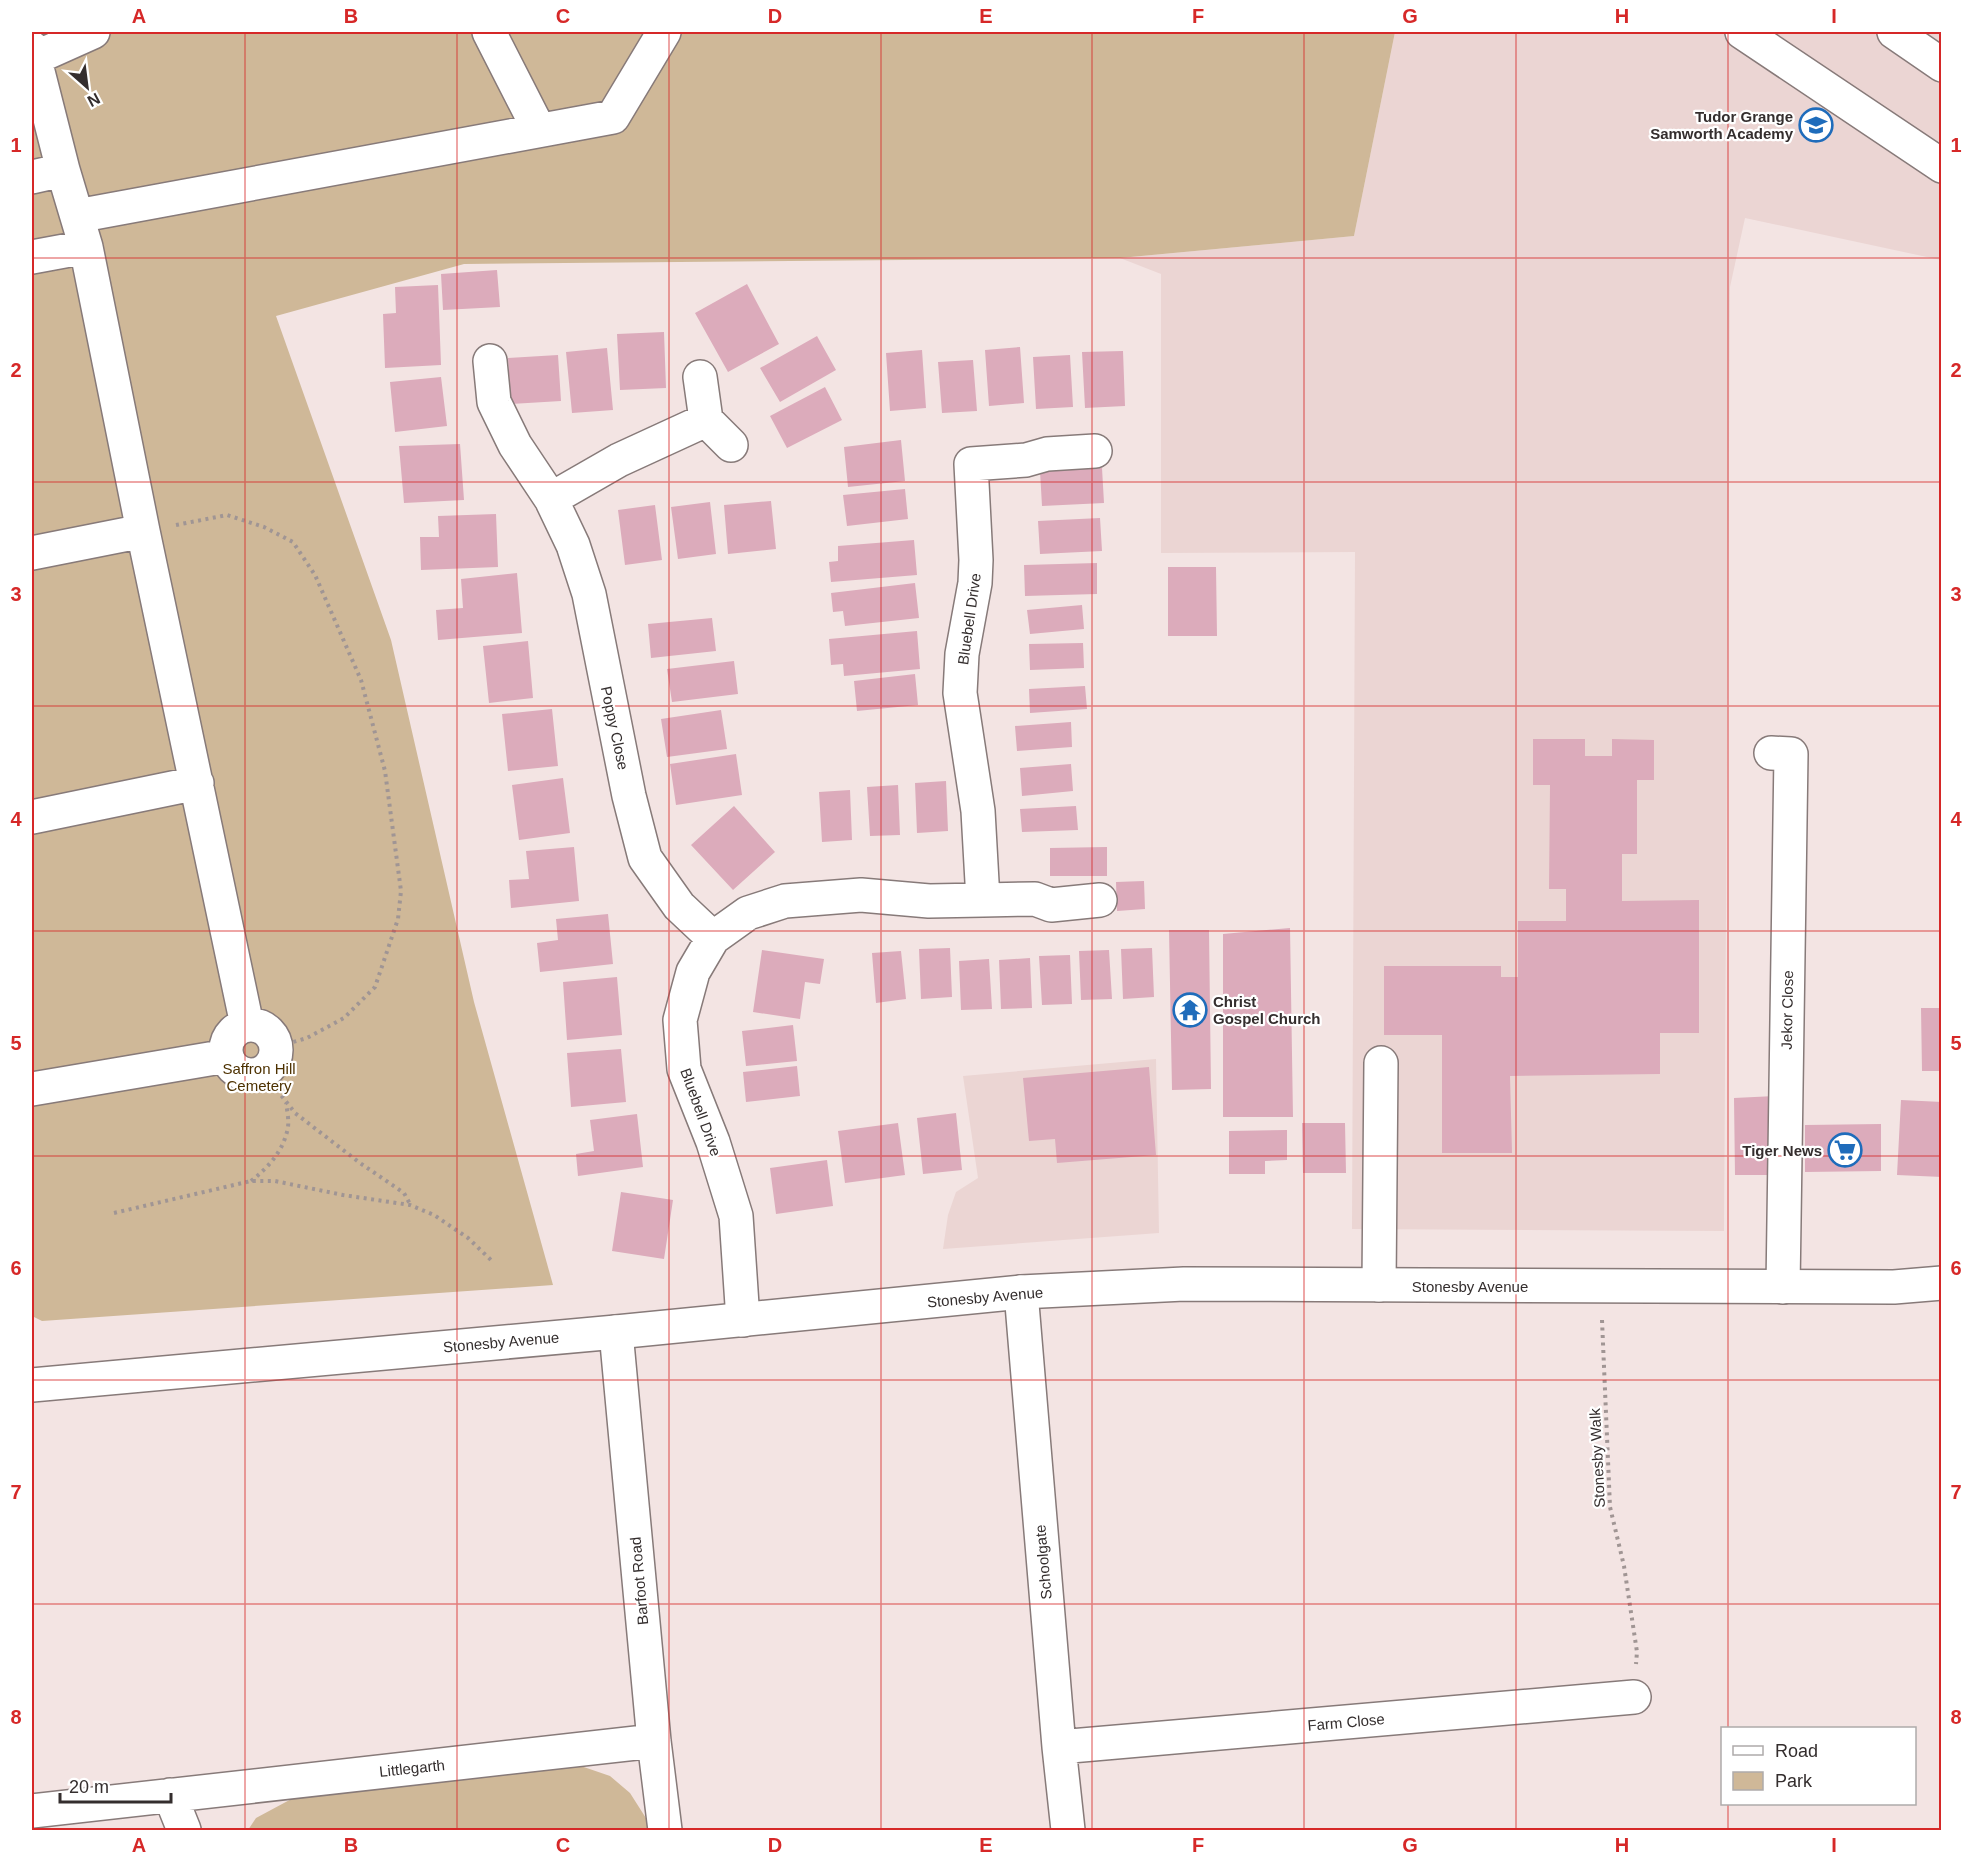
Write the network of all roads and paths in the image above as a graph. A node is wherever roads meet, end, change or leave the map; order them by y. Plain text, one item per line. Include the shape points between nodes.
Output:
1 (93, 32) edge
2 (489, 32) edge
3 (664, 32) edge
4 (1742, 32) edge
5 (1894, 32) edge
6 (33, 53) edge
7 (1941, 65) edge
8 (539, 130) junction
9 (1941, 166) edge
10 (63, 170) junction
11 (32, 177) edge
12 (77, 216) junction
13 (86, 248) junction
14 (32, 257) edge
15 (490, 361) dead end
16 (700, 377) dead end
17 (706, 420) junction
18 (731, 445) dead end
19 (1095, 451) dead end
20 (552, 499) junction
21 (143, 531) junction
22 (32, 553) edge
23 (1772, 753) dead end
24 (197, 783) junction
25 (32, 817) edge
26 (983, 900) junction
27 (1100, 900) dead end
28 (713, 938) junction
29 (247, 1025) junction
30 (227, 1056) junction
31 (270, 1060) junction
32 (1381, 1063) dead end
33 (32, 1089) edge
34 (286, 1102) junction
35 (251, 1181) junction
36 (410, 1205) junction
37 (114, 1213) dead end
38 (491, 1260) dead end
39 (1941, 1283) edge
40 (1379, 1285) junction
41 (1601, 1286) junction
42 (1783, 1287) junction
43 (1021, 1292) junction
44 (743, 1320) junction
45 (616, 1332) junction
46 (32, 1384) edge
47 (1634, 1697) joint
48 (654, 1741) junction
49 (1059, 1747) junction
50 (170, 1795) junction
51 (32, 1811) edge
52 (183, 1830) edge
53 (664, 1830) edge
54 (1068, 1830) edge

1 - 6 street
2 - 8 street
3 - 8 street via 613,117
4 - 9 street
5 - 7 street
6 - 10 street
8 - 12 street
10 - 11 street
10 - 12 street
12 - 13 street
13 - 14 street
13 - 21 street
15 - 20 street, Poppy Close via 494,402 516,445
16 - 17 street
17 - 18 street
17 - 20 street via 619,460
19 - 26 street, Bluebell Drive via 971,464 975,584 962,654 960,693 978,811
20 - 28 street, Poppy Close via 589,594 645,858 679,906
21 - 22 street
21 - 24 street
21 - 31 path via 227,515 293,542 315,575 361,680 379,749 400,891 398,919 375,987 344,1018
23 - 42 street, Jekor Close via 1791,753
24 - 25 street
24 - 29 street
26 - 27 street, Bluebell Drive via 1035,899 1051,905
26 - 28 street, Bluebell Drive via 929,901 861,895 785,901 747,913
28 - 44 street, Bluebell Drive via 693,972 680,1020 684,1069 736,1216
29 - 30 street via 228,1040
29 - 31 street via 263,1027 274,1039
30 - 31 street via 230,1064 251,1075
30 - 33 street
31 - 34 path
32 - 40 street
34 - 35 path via 288,1126 279,1151
34 - 36 path via 295,1113 404,1193
35 - 36 path via 275,1181
35 - 37 path
36 - 38 path via 460,1232
39 - 42 street, Stonesby Avenue
40 - 41 street, Stonesby Avenue
40 - 43 street, Stonesby Avenue via 1184,1284
41 - 42 street, Stonesby Avenue
41 - 47 path, Stonesby Walk via 1610,1507 1624,1566 1636,1652
43 - 44 street, Stonesby Avenue
43 - 49 street, Schoolgate
44 - 45 street, Stonesby Avenue
45 - 46 street, Stonesby Avenue
45 - 48 street, Barfoot Road
47 - 49 street, Farm Close
48 - 50 street, Littlegarth
48 - 53 street, Barfoot Road
49 - 54 street, Schoolgate
50 - 51 street, Littlegarth
50 - 52 street

